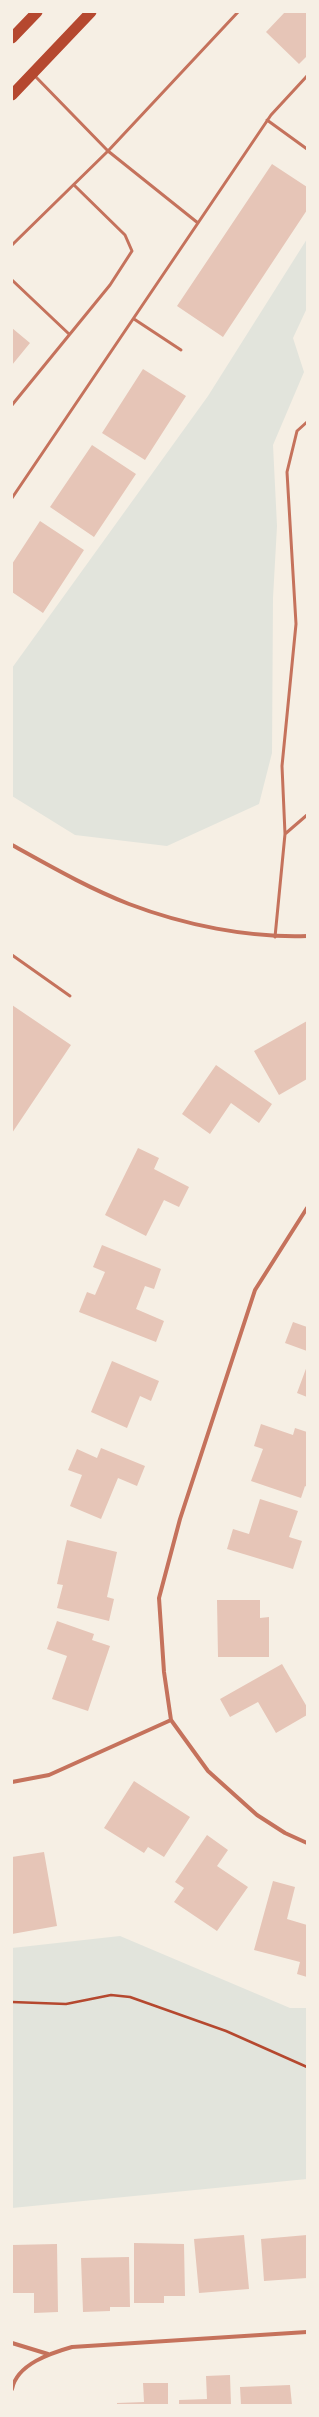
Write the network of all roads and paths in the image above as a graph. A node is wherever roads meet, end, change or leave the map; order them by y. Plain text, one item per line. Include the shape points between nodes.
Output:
1 (37, 12) edge
2 (91, 12) edge
3 (238, 12) edge
4 (12, 38) edge
5 (33, 73) junction
6 (307, 76) edge
7 (12, 96) edge
8 (267, 120) junction
9 (307, 149) edge
10 (108, 151) junction
11 (74, 184) junction
12 (198, 223) junction
13 (12, 245) edge
14 (12, 280) edge
15 (134, 319) junction
16 (69, 334) junction
17 (181, 350) dead end
18 (12, 405) edge
19 (307, 422) edge
20 (12, 498) edge
21 (307, 815) edge
22 (285, 834) junction
23 (12, 845) edge
24 (307, 936) edge
25 (275, 937) junction
26 (12, 955) edge
27 (70, 996) dead end
28 (307, 1208) edge
29 (172, 1720) junction
30 (12, 1782) edge
31 (307, 1843) edge
32 (12, 2002) edge
33 (307, 2068) edge
34 (307, 2332) edge
35 (12, 2343) edge
36 (48, 2354) junction
37 (12, 2389) edge

1 - 4 highway
2 - 5 highway
3 - 10 lane
5 - 7 highway
5 - 10 lane
6 - 8 lane
8 - 9 lane
8 - 12 lane
10 - 11 lane
10 - 12 lane
11 - 13 lane
11 - 16 lane via 125,235 132,251 110,285
12 - 15 lane
14 - 16 lane
15 - 17 lane
15 - 20 lane
16 - 18 lane
19 - 22 lane via 297,431 287,472 296,624 282,766
21 - 22 lane
22 - 25 lane
23 - 25 street via 129,904 186,922
24 - 25 street
26 - 27 lane
28 - 29 street via 255,1290 180,1519 159,1598 164,1672
29 - 30 street via 49,1776
29 - 31 street via 214,1776 257,1814 285,1833
32 - 33 path via 66,2004 111,1995 130,1997 226,2031
34 - 36 street via 72,2347
35 - 36 street
36 - 37 street via 24,2370

